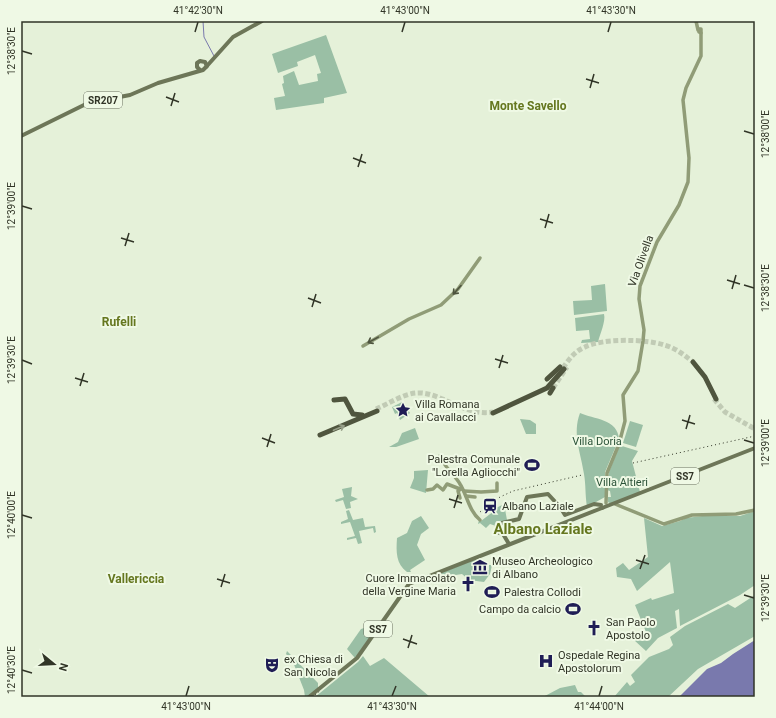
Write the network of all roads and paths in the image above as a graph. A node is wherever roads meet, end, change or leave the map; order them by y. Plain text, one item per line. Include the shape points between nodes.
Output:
1 (262, 21) edge
2 (696, 21) edge
3 (205, 62) junction
4 (212, 62) junction
5 (196, 66) junction
6 (206, 67) junction
7 (200, 70) junction
8 (189, 75) junction
9 (21, 136) edge
10 (480, 258) dead end
11 (363, 346) dead end
12 (693, 363) tunnel mouth
13 (562, 368) tunnel mouth
14 (551, 384) junction
15 (715, 399) tunnel mouth
16 (334, 400) dead end
17 (520, 402) junction
18 (510, 406) junction
19 (376, 410) tunnel mouth
20 (493, 412) tunnel mouth
21 (358, 417) junction
22 (320, 434) dead end
23 (755, 448) edge
24 (440, 456) dead end
25 (497, 483) dead end
26 (462, 489) junction
27 (427, 490) dead end
28 (466, 496) junction
29 (475, 497) dead end
30 (460, 498) dead end
31 (606, 505) junction
32 (614, 505) junction
33 (601, 507) junction
34 (755, 510) edge
35 (480, 520) dead end
36 (509, 544) junction
37 (309, 697) edge

1 - 4 main road, SR207 via 232,38
2 - 31 main road, Via Olivella via 702,50 683,97 689,158 688,181 680,203 658,239 640,286 644,340 638,371 624,395 625,421 607,472
3 - 4 main road
3 - 5 main road via 200,62
3 - 6 main road
4 - 6 main road, SR207
5 - 7 main road
5 - 8 main road
6 - 7 main road, SR207
7 - 8 main road, SR207
8 - 9 main road, SR207 via 159,83 128,96 86,104
10 -> 11 main road via 458,290 441,305 409,319
12 - 15 highway
13 - 14 highway
14 - 17 highway
14 - 17 highway via 548,394
14 - 18 highway
16 - 21 highway via 345,399 352,414
17 - 18 highway
18 - 20 highway
19 - 21 highway
22 -> 21 highway
23 - 32 main road, SS7
24 - 26 main road
25 - 26 main road via 497,491
26 - 27 main road via 447,484 443,490 437,485
26 - 28 main road
26 - 30 main road via 458,491
28 - 29 main road
28 - 35 main road via 473,512
31 - 32 main road
31 - 33 main road
32 - 34 main road via 660,523 692,515 736,514
33 - 36 main road, SS7
33 - 36 main road via 594,504 565,515 548,494 527,497 519,519 496,527 496,532 503,534
36 - 37 main road, SS7 via 409,584 360,654

